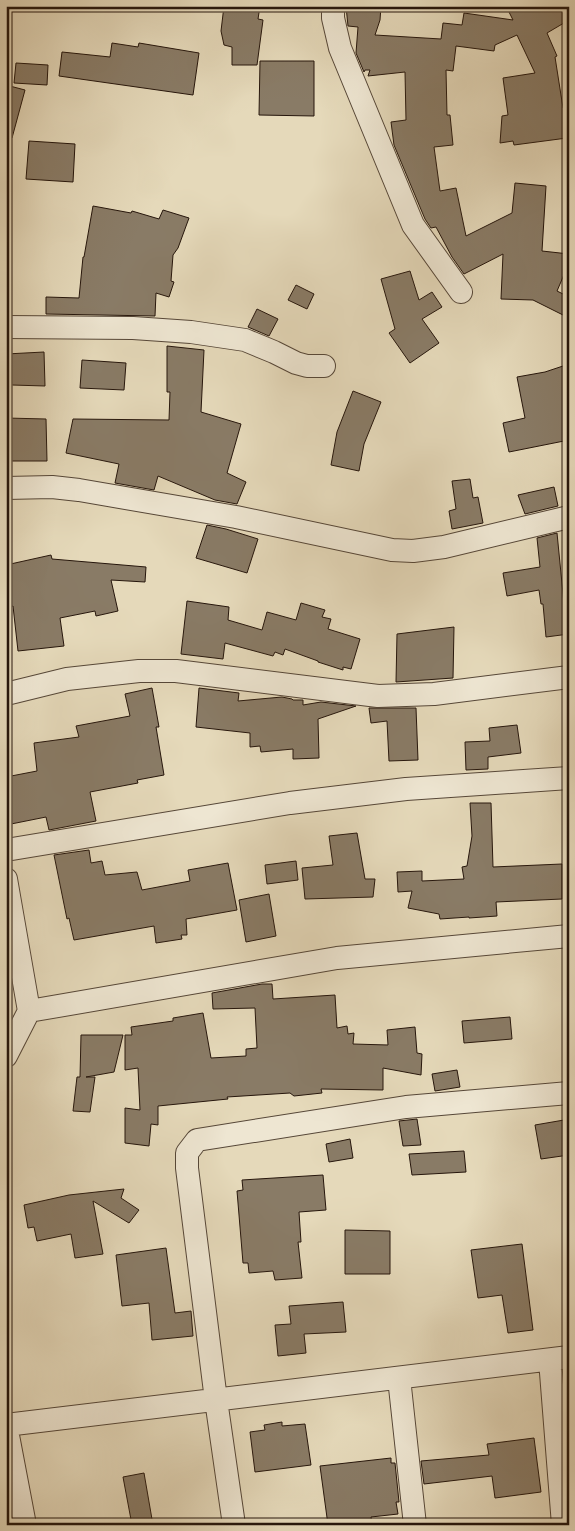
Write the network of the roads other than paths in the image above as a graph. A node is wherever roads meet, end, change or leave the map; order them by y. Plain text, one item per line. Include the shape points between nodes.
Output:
1 (333, 6) edge
2 (461, 292) dead end
3 (6, 326) edge
4 (324, 366) dead end
5 (6, 488) edge
6 (569, 516) edge
7 (569, 677) edge
8 (6, 694) edge
9 (569, 778) edge
10 (6, 850) edge
11 (6, 879) edge
12 (569, 936) edge
13 (29, 1011) junction
14 (6, 1056) edge
15 (569, 1093) edge
16 (560, 1358) edge
17 (399, 1378) junction
18 (216, 1400) junction
19 (6, 1425) edge
20 (25, 1525) edge
21 (234, 1525) edge
22 (415, 1525) edge
23 (563, 1525) edge

1 - 2 street via 340,48 413,226
3 - 4 street via 190,332 246,340 296,363
5 - 6 street via 79,490 406,551 444,547
7 - 8 street via 434,694 378,696 176,671 139,671 67,679
9 - 10 street via 406,789 290,804
11 - 13 street
12 - 13 street via 337,958
13 - 14 street
15 - 18 street via 406,1107 197,1140 187,1152 187,1168
16 - 17 street
16 - 23 street
17 - 18 street
17 - 22 street
18 - 19 street
18 - 21 street
19 - 20 street

